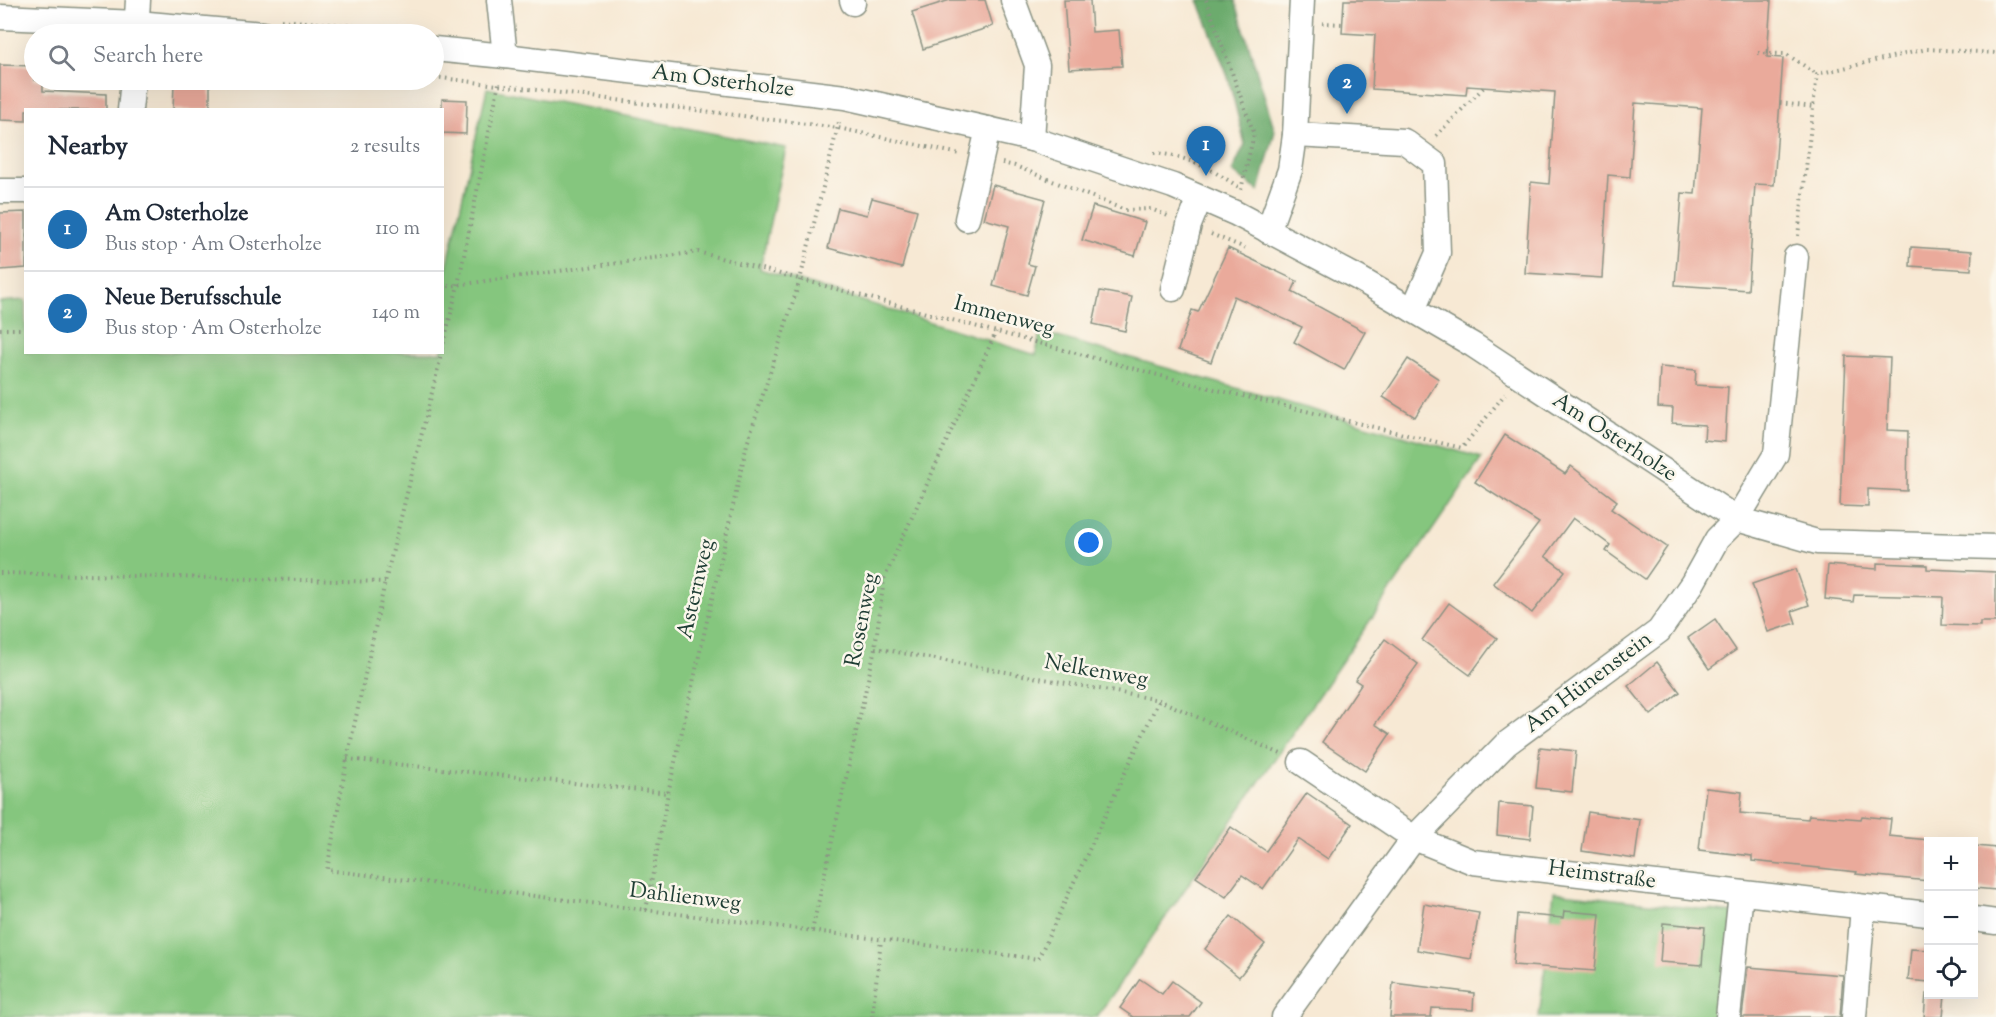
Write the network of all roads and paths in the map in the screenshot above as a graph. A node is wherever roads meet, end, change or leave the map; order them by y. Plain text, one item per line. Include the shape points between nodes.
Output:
1 (499, 0) edge
2 (1013, 0) edge
3 (1206, 0) edge
4 (1302, 0) edge
5 (0, 17) edge
6 (137, 19) edge
7 (179, 24) edge
8 (444, 50) edge
9 (1758, 53) dead end
10 (1996, 53) edge
11 (505, 56) junction
12 (1817, 74) junction
13 (444, 78) edge
14 (499, 84) junction
15 (1484, 87) dead end
16 (132, 90) edge
17 (846, 97) junction
18 (1780, 103) dead end
19 (1814, 106) junction
20 (130, 108) edge
21 (838, 128) junction
22 (988, 129) junction
23 (1295, 135) junction
24 (1032, 139) junction
25 (1420, 153) junction
26 (982, 159) junction
27 (0, 191) edge
28 (24, 191) edge
29 (1200, 198) junction
30 (1235, 213) junction
31 (967, 219) dead end
32 (1189, 225) junction
33 (1268, 231) junction
34 (1250, 250) dead end
35 (1796, 257) joint
36 (800, 280) junction
37 (458, 285) junction
38 (444, 287) edge
39 (1173, 289) dead end
40 (1413, 310) junction
41 (24, 329) edge
42 (0, 330) edge
43 (996, 332) junction
44 (444, 343) edge
45 (441, 354) edge
46 (1520, 375) junction
47 (1737, 519) junction
48 (1996, 548) edge
49 (0, 573) edge
50 (385, 582) junction
51 (875, 648) junction
52 (1159, 700) junction
53 (347, 759) junction
54 (1301, 762) joint
55 (668, 794) junction
56 (1414, 838) junction
57 (1741, 893) junction
58 (1863, 907) junction
59 (646, 910) junction
60 (1924, 913) edge
61 (1978, 920) edge
62 (1996, 922) edge
63 (812, 931) junction
64 (881, 939) junction
65 (872, 1017) edge
66 (1284, 1017) edge
67 (1728, 1017) edge
68 (1854, 1017) edge

1 - 11 street
2 - 24 street via 1037,65
3 - 30 path via 1254,134
4 - 23 street
5 - 6 street
6 - 7 street
8 - 11 street, Am Osterholze
9 - 12 path via 1786,54
10 - 12 path via 1926,49
11 - 14 path
11 - 17 street, Am Osterholze
12 - 19 path
13 - 14 path
14 - 21 path
14 - 37 path
15 - 25 path
16 - 20 street
17 - 21 path, Asternweg
17 - 22 street, Am Osterholze
18 - 19 path
19 - 35 path
21 - 26 path
21 - 36 path, Asternweg
22 - 24 street, Am Osterholze
22 - 26 street
23 - 25 street via 1404,141
23 - 33 street via 1290,170
24 - 29 street, Am Osterholze
25 - 40 street via 1435,164 1438,253
26 - 31 street
26 - 32 path via 1015,166 1125,210 1151,209
27 - 28 street
29 - 30 street, Am Osterholze
29 - 32 street
30 - 33 street, Am Osterholze
32 - 34 path
32 - 39 street
33 - 40 street, Am Osterholze
35 - 47 street, Am Hünenstein via 1776,454
36 - 37 path, Immenweg via 698,252
36 - 43 path, Immenweg
36 - 55 path, Asternweg via 747,444
37 - 38 path, Immenweg
37 - 44 path
40 - 46 street, Am Osterholze
41 - 42 path
43 - 46 path, Immenweg via 1184,382 1462,448
43 - 51 path, Rosenweg via 884,579
45 - 50 path
46 - 47 street, Am Osterholze
47 - 48 street via 1817,542
47 - 56 street, Am Hünenstein via 1717,538 1692,584 1659,631 1506,744
49 - 50 path
50 - 53 path
51 - 52 path, Nelkenweg
51 - 63 path, Rosenweg
52 - 54 path, Nelkenweg
52 - 64 path, Dahlienweg via 1038,959
53 - 55 path
53 - 59 path, Dahlienweg via 327,870
54 - 56 street, Heimstraße
55 - 59 path, Asternweg
56 - 57 street, Heimstraße via 1473,862
56 - 66 street, Am Hünenstein
57 - 58 street, Heimstraße
57 - 67 street
58 - 60 street, Heimstraße
58 - 68 street
59 - 63 path, Dahlienweg
61 - 62 street
63 - 64 path, Dahlienweg
64 - 65 path

